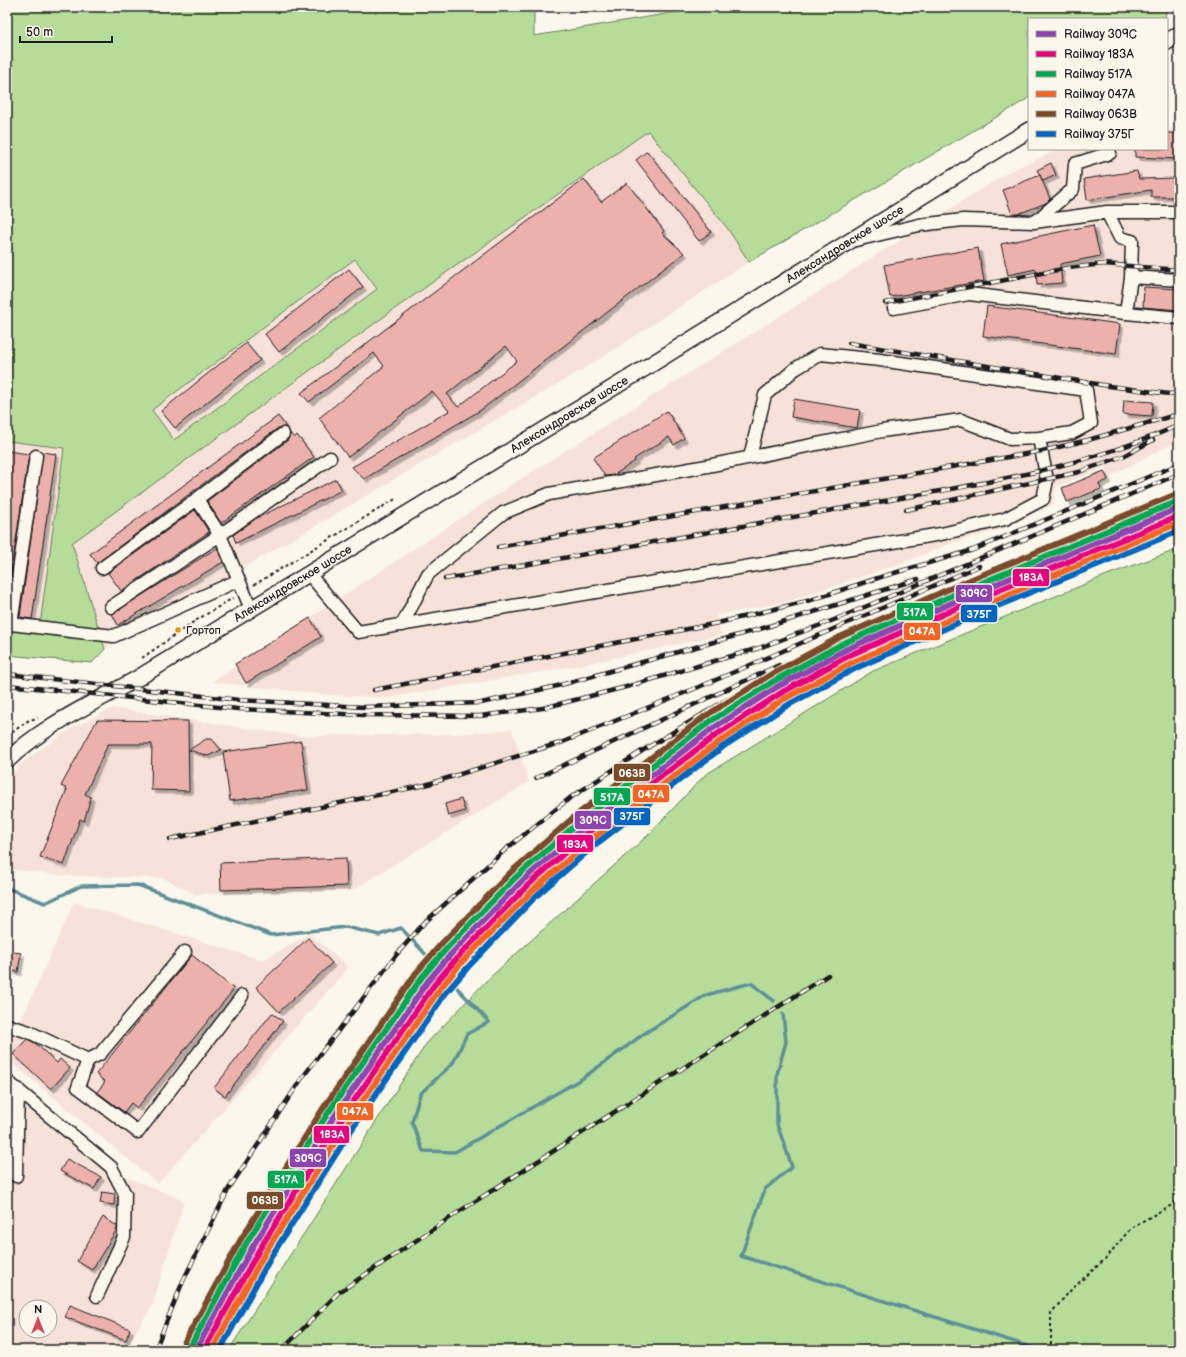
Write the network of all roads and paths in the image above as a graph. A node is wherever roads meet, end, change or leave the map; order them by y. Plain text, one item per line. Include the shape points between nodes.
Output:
1 (1179, 34) edge
2 (1168, 41) edge
3 (1028, 131) edge
4 (1110, 153) dead end
5 (1107, 212) junction
6 (1179, 212) edge
7 (1034, 222) junction
8 (849, 241) junction
9 (1131, 277) junction
10 (1179, 280) edge
11 (894, 308) dead end
12 (1126, 314) junction
13 (1179, 318) edge
14 (283, 434) dead end
15 (1039, 438) junction
16 (36, 456) dead end
17 (750, 457) junction
18 (330, 458) dead end
19 (397, 498) dead end
20 (197, 499) junction
21 (220, 535) junction
22 (102, 568) dead end
23 (309, 574) junction
24 (239, 580) junction
25 (243, 592) junction
26 (111, 607) dead end
27 (251, 610) junction
28 (9, 623) edge
29 (402, 625) junction
30 (137, 662) dead end
31 (40, 717) dead end
32 (7, 736) edge
33 (7, 761) edge
34 (185, 952) dead end
35 (242, 996) dead end
36 (7, 1025) edge
37 (88, 1060) junction
38 (7, 1081) edge
39 (18, 1089) junction
40 (16, 1176) dead end
41 (1179, 1201) edge
42 (97, 1296) dead end
43 (1047, 1350) edge

1 - 2 main road
3 - 8 main road, Александровское шоссе
4 - 7 lane via 1075,164 1073,189
5 - 6 lane
5 - 7 lane
5 - 9 lane via 1120,238 1132,241
7 - 8 lane via 963,220 919,226
8 - 23 main road, Александровское шоссе
9 - 10 lane
9 - 12 lane
11 - 12 lane via 969,294
12 - 13 lane
14 - 20 lane
15 - 17 lane via 1010,439 961,420 882,431
15 - 17 lane via 1072,433 1091,423 1086,390 880,360 820,354 795,369 765,395
15 - 29 lane via 1047,480 1043,499 1006,519 926,536
16 - 28 lane
17 - 29 lane via 550,494 503,513 428,574
18 - 21 lane
19 - 25 path
20 - 21 lane
20 - 22 lane
21 - 24 lane
21 - 26 lane
23 - 27 main road, Александровское шоссе
23 - 29 lane via 358,632
24 - 25 lane
24 - 28 lane via 114,636
25 - 27 lane
25 - 30 path via 195,621
27 - 33 main road, Александровское шоссе via 57,724
31 - 32 path via 29,720
34 - 37 lane via 100,1054
35 - 37 lane via 138,1132 78,1087
36 - 37 lane via 29,1032
38 - 39 lane
39 - 40 lane
39 - 42 lane via 111,1167 125,1194 124,1237
41 - 43 path via 1132,1227 1105,1259 1071,1290 1051,1313 1051,1343

